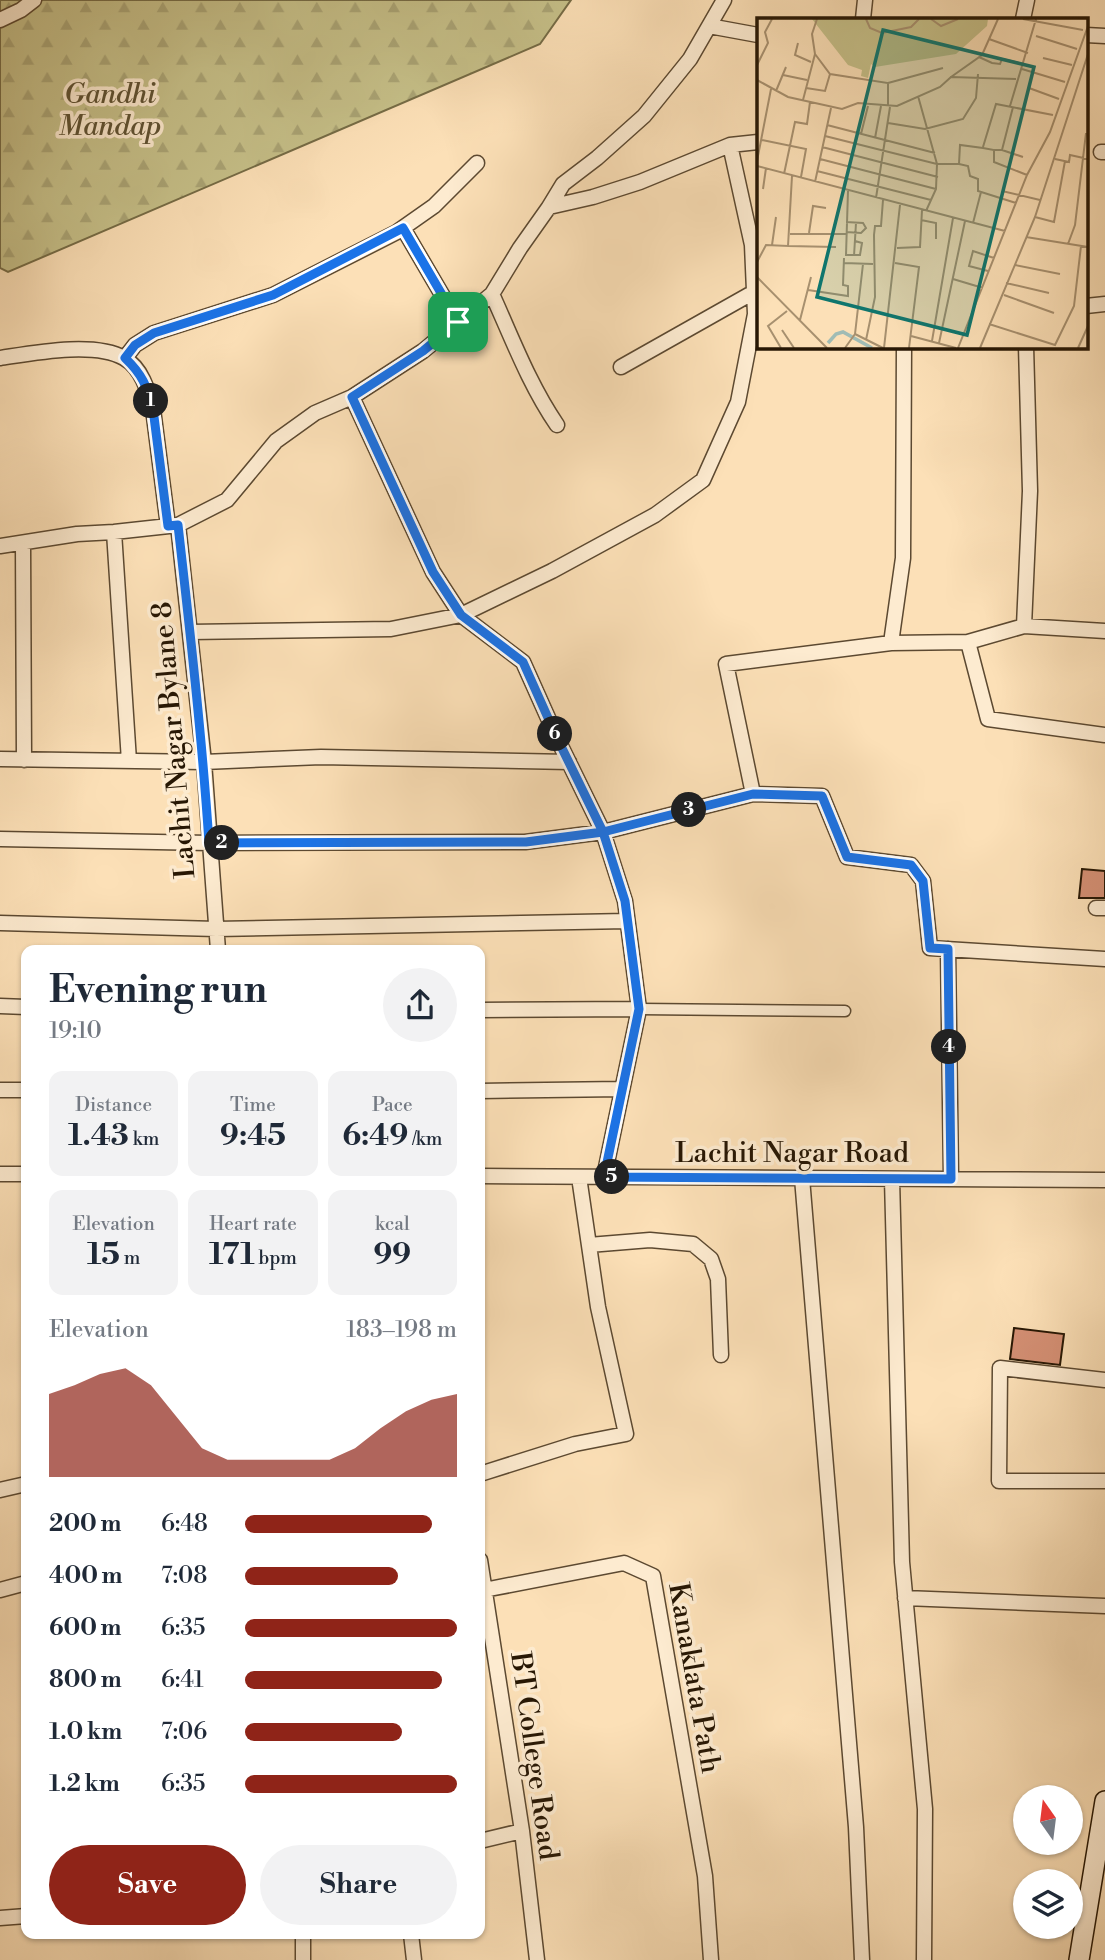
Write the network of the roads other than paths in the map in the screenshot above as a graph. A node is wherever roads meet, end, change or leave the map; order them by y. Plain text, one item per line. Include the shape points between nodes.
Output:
1 (34, 0) edge
2 (724, 0) edge
3 (865, 0) edge
4 (1027, 0) edge
5 (863, 18) edge
6 (1023, 18) edge
7 (0, 20) edge
8 (709, 26) junction
9 (757, 35) edge
10 (757, 142) edge
11 (730, 145) junction
12 (477, 163) dead end
13 (549, 207) junction
14 (403, 228) junction
15 (754, 292) junction
16 (492, 294) junction
17 (458, 322) junction
18 (904, 348) edge
19 (1026, 348) edge
20 (0, 358) edge
21 (125, 358) junction
22 (621, 367) dead end
23 (352, 397) junction
24 (556, 425) dead end
25 (173, 526) junction
26 (114, 532) junction
27 (23, 544) junction
28 (0, 546) edge
29 (461, 615) junction
30 (1024, 626) junction
31 (1105, 631) edge
32 (190, 632) junction
33 (968, 642) junction
34 (891, 643) junction
35 (1105, 735) edge
36 (0, 759) edge
37 (24, 760) junction
38 (129, 761) junction
39 (204, 762) junction
40 (569, 762) junction
41 (753, 794) junction
42 (603, 832) junction
43 (0, 839) edge
44 (209, 843) junction
45 (627, 920) junction
46 (0, 923) edge
47 (216, 929) junction
48 (218, 945) edge
49 (948, 949) junction
50 (1105, 959) edge
51 (0, 1006) edge
52 (21, 1007) edge
53 (639, 1009) junction
54 (485, 1010) edge
55 (845, 1012) dead end
56 (622, 1089) junction
57 (0, 1090) edge
58 (21, 1090) edge
59 (485, 1091) edge
60 (0, 1174) edge
61 (21, 1174) edge
62 (485, 1176) edge
63 (579, 1177) junction
64 (604, 1177) junction
65 (803, 1178) junction
66 (892, 1179) junction
67 (951, 1179) junction
68 (1105, 1180) edge
69 (589, 1245) junction
70 (721, 1355) dead end
71 (1105, 1380) edge
72 (485, 1472) edge
73 (1105, 1481) edge
74 (21, 1485) edge
75 (0, 1490) edge
76 (21, 1584) edge
77 (0, 1590) edge
78 (485, 1590) edge
79 (485, 1596) edge
80 (905, 1598) junction
81 (1105, 1606) edge
82 (1105, 1801) edge
83 (522, 1831) junction
84 (485, 1840) edge
85 (21, 1916) edge
86 (0, 1918) edge
87 (303, 1939) edge
88 (412, 1939) edge
89 (303, 1960) edge
90 (414, 1960) edge
91 (537, 1960) edge
92 (711, 1960) edge
93 (863, 1960) edge
94 (924, 1960) edge
95 (1079, 1960) edge

1 - 7 street
2 - 8 street
3 - 5 street
4 - 6 street
8 - 9 street
8 - 13 street via 690,60 645,116 563,184
10 - 11 street
11 - 13 street via 628,186
11 - 15 street via 752,245
12 - 14 street via 434,206
13 - 16 street
14 - 17 street
14 - 21 street via 273,295 154,333
15 - 22 street
15 - 29 street via 755,314 738,402 703,480 655,515
16 - 17 street
16 - 24 street via 533,386
17 - 23 street
18 - 34 street via 904,558
19 - 30 street via 1030,491
20 - 21 street via 79,349
21 - 25 street, Lachit Nagar Bylane 8 via 148,391
23 - 25 street via 315,412 276,441 227,500
23 - 29 street via 433,572
25 - 26 street
25 - 32 street, Lachit Nagar Bylane 8
26 - 27 street
26 - 38 street
27 - 28 street
27 - 37 street
29 - 32 street via 391,629
29 - 40 street via 523,662
30 - 31 street
30 - 33 street
32 - 39 street, Lachit Nagar Bylane 8
33 - 34 street
33 - 35 street via 988,719
34 - 41 street via 726,664
36 - 37 street
37 - 38 street
38 - 39 street
39 - 40 street via 321,757
39 - 44 street, Lachit Nagar Bylane 8
40 - 42 street
41 - 42 street
41 - 49 street via 822,796 847,857 911,865 923,881 930,948
42 - 44 street via 526,842
42 - 45 street
43 - 44 street
44 - 47 street, Lachit Nagar Bylane 8
45 - 47 street
45 - 53 street
46 - 47 street
47 - 48 street, Lachit Nagar Bylane 8
49 - 50 street
49 - 67 street
51 - 52 street
53 - 54 street
53 - 55 street
53 - 56 street
56 - 59 street
56 - 64 street
57 - 58 street
60 - 61 street
62 - 63 street, Lachit Nagar Road
63 - 64 street, Lachit Nagar Road
63 - 69 street
64 - 65 street, Lachit Nagar Road
65 - 66 street, Lachit Nagar Road
65 - 93 street
66 - 67 street, Lachit Nagar Road
66 - 80 street
67 - 68 street, Lachit Nagar Road
69 - 70 street via 650,1240 693,1244 711,1259 718,1279
69 - 72 street via 626,1434 575,1444
71 - 73 street via 1000,1368 999,1434 999,1481
74 - 75 street
76 - 77 street
78 - 92 street, Kanaklata Path via 624,1563 653,1576 705,1876
79 - 83 street, BT College Road
80 - 81 street
80 - 94 street via 925,1809
82 - 95 main road
83 - 84 street
83 - 91 street, BT College Road
85 - 86 street
87 - 89 street
88 - 90 street

